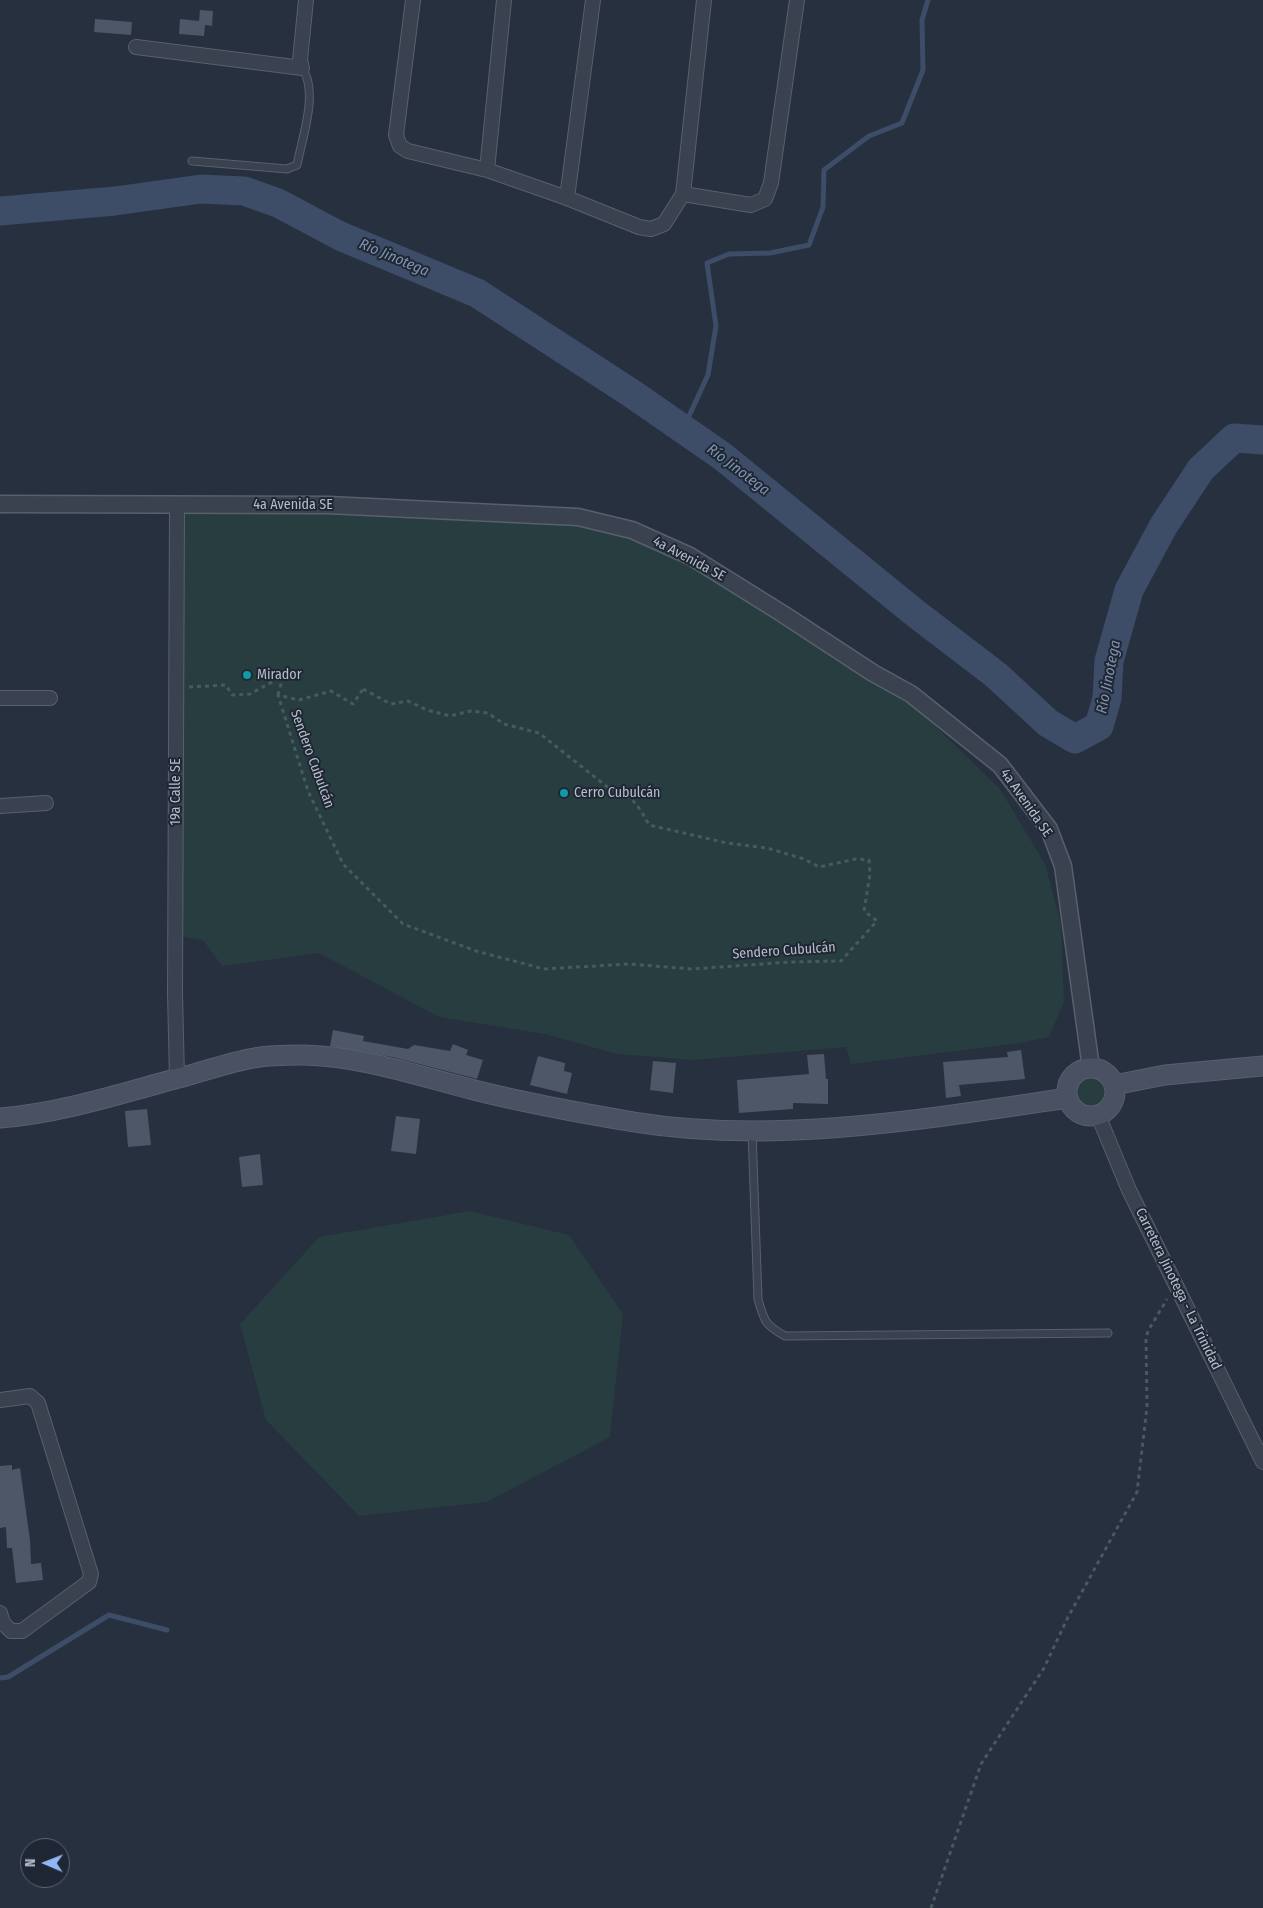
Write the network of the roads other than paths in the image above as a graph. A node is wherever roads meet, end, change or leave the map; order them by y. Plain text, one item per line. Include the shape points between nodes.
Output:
1 (306, 0) edge
2 (413, 0) edge
3 (504, 0) edge
4 (593, 0) edge
5 (704, 0) edge
6 (797, 0) edge
7 (136, 47) dead end
8 (302, 68) junction
9 (192, 161) dead end
10 (487, 170) junction
11 (684, 194) junction
12 (567, 198) junction
13 (0, 504) edge
14 (177, 505) junction
15 (0, 698) edge
16 (50, 698) dead end
17 (46, 803) dead end
18 (0, 806) edge
19 (1263, 1066) edge
20 (1091, 1068) junction
21 (178, 1078) junction
22 (1114, 1085) junction
23 (1068, 1098) junction
24 (1098, 1115) junction
25 (0, 1118) edge
26 (752, 1130) junction
27 (1108, 1332) dead end
28 (0, 1400) edge
29 (1263, 1462) edge
30 (0, 1613) edge

1 - 8 street
2 - 10 street via 396,135 400,146
3 - 10 street
4 - 12 street
5 - 11 street
6 - 11 street via 771,183 765,199 751,205
7 - 8 street
8 - 9 lane via 309,83 309,104 297,165 286,169
10 - 12 street
11 - 12 street via 664,224 651,230
13 - 14 street, 4a Avenida SE
14 - 20 street, 4a Avenida SE via 328,505 578,516 632,530 690,556 911,694 1000,765 1049,830 1063,866
14 - 21 street, 19a Calle SE via 175,993
15 - 16 street
17 - 18 street
19 - 22 main road via 1164,1075
20 - 22 main road via 1105,1072
20 - 23 main road via 1072,1077 1068,1084
21 - 25 main road via 73,1106
21 - 26 main road via 255,1057 303,1055 346,1058 505,1098 635,1122
22 - 24 main road via 1112,1103
23 - 24 main road via 1076,1111
23 - 26 main road via 862,1126
24 - 29 street, Carretera Jinotega - La Trinidad via 1129,1190
26 - 27 lane via 758,1299 770,1328 785,1336
28 - 30 street via 30,1396 38,1403 91,1574 89,1582 22,1630 11,1631 3,1623

